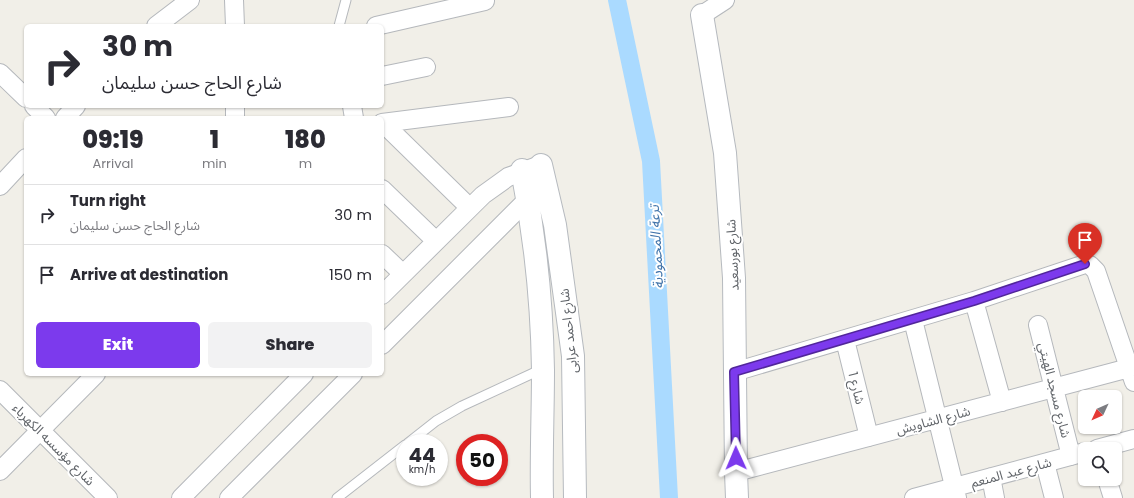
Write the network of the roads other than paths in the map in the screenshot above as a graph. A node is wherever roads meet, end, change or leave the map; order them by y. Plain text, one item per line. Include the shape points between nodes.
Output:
1 (190, 0) edge
2 (234, 0) edge
3 (346, 0) edge
4 (725, 0) edge
5 (485, 1) dead end
6 (702, 15) joint
7 (159, 24) edge
8 (235, 24) edge
9 (340, 24) edge
10 (384, 24) edge
11 (426, 67) dead end
12 (0, 73) edge
13 (384, 76) edge
14 (24, 96) edge
15 (509, 107) dead end
16 (36, 108) edge
17 (74, 108) edge
18 (44, 116) edge
19 (67, 116) edge
20 (384, 123) edge
21 (384, 125) edge
22 (24, 160) edge
23 (532, 168) junction
24 (0, 186) edge
25 (384, 191) edge
26 (528, 199) junction
27 (469, 207) junction
28 (436, 241) junction
29 (384, 256) edge
30 (402, 274) junction
31 (562, 279) junction
32 (538, 282) junction
33 (384, 293) edge
34 (974, 301) junction
35 (913, 320) junction
36 (1038, 325) dead end
37 (845, 340) junction
38 (384, 343) edge
39 (1128, 349) edge
40 (543, 369) junction
41 (734, 372) junction
42 (1132, 375) edge
43 (94, 376) edge
44 (302, 376) edge
45 (351, 376) edge
46 (1054, 388) junction
47 (0, 390) edge
48 (1002, 402) junction
49 (938, 419) junction
50 (41, 430) junction
51 (419, 434) edge
52 (869, 437) junction
53 (1134, 439) edge
54 (1122, 442) edge
55 (396, 452) edge
56 (1078, 454) edge
57 (1045, 463) junction
58 (0, 471) edge
59 (736, 472) junction
60 (991, 478) junction
61 (1109, 486) edge
62 (955, 493) edge
63 (108, 498) edge
64 (181, 498) edge
65 (230, 498) edge
66 (337, 498) edge
67 (542, 498) edge
68 (574, 498) edge
69 (737, 498) edge
70 (914, 498) edge
71 (995, 498) edge
72 (1054, 498) edge
73 (1113, 498) edge

1 - 7 street
2 - 8 street
3 - 9 lane
4 - 6 street
5 - 10 street
6 - 41 main road, شارع بورسعيد via 725,153 734,278
11 - 13 street
12 - 14 street
15 - 20 street
16 - 18 street
17 - 19 street
21 - 27 street
22 - 24 street
23 - 26 main road, شارع احمد عرابى
23 - 27 street via 495,185
23 - 31 main road, شارع احمد عرابى via 555,225
25 - 28 street
26 - 32 main road, شارع احمد عرابى
26 - 38 street
27 - 28 street
28 - 30 street
29 - 30 street
30 - 33 street
31 - 32 main road
31 - 68 main road, شارع احمد عرابى via 573,356
32 - 40 main road, شارع احمد عرابى
34 - 35 street
34 - 39 street via 1085,264 1090,265 1096,271
34 - 48 street
35 - 37 street
35 - 49 street
36 - 46 street, شارع مسجد الهيتي
37 - 41 street
37 - 52 street, شارع 1
39 - 42 street
40 - 51 lane via 462,406
40 - 67 main road, شارع احمد عرابى
41 - 59 main road, شارع بورسعيد
42 - 46 street, شارع الشاويش
43 - 50 street
44 - 64 street
45 - 65 street
46 - 48 street, شارع الشاويش
46 - 56 street, شارع مسجد الهيتي
47 - 50 street, شارع مؤسسه الكهرباء
48 - 49 street, شارع الشاويش
49 - 52 street, شارع الشاويش
49 - 62 street
50 - 58 street
50 - 63 street, شارع مؤسسه الكهرباء
52 - 59 street, شارع الشاويش
53 - 54 street
55 - 66 lane
56 - 57 street, شارع عبد المنعم
57 - 60 street, شارع عبد المنعم
57 - 72 street
59 - 69 main road, شارع بورسعيد
60 - 62 street, شارع عبد المنعم
60 - 71 street
61 - 73 street
62 - 70 street, شارع عبد المنعم

